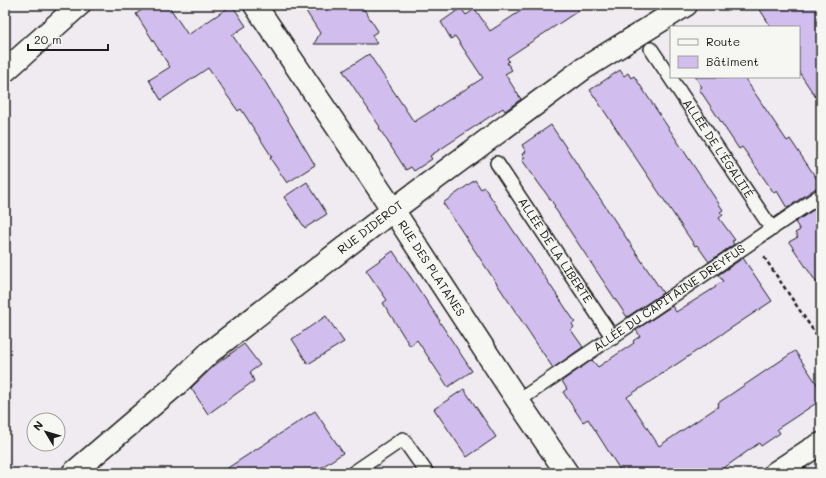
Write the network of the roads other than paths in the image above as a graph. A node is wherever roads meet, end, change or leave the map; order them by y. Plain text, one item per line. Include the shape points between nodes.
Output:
1 (79, 5) edge
2 (255, 5) edge
3 (686, 5) edge
4 (651, 49) dead end
5 (5, 71) edge
6 (670, 77) edge
7 (670, 78) edge
8 (497, 163) dead end
9 (821, 196) edge
10 (393, 210) junction
11 (772, 229) junction
12 (613, 338) junction
13 (518, 402) junction
14 (821, 444) edge
15 (72, 473) edge
16 (353, 473) edge
17 (427, 473) edge
18 (567, 473) edge
19 (775, 473) edge

1 - 5 street
2 - 10 street, RUE DES PLATANES
3 - 10 street, RUE DIDEROT via 584,69
4 - 6 lane, ALLÉE DE L'ÉGALITÉ
7 - 11 lane, ALLÉE DE L'ÉGALITÉ
8 - 12 lane, ALLÉE DE LA LIBERTÉ
9 - 11 lane, ALLÉE DU CAPITAINE DREYFUS
10 - 13 street, RUE DES PLATANES
10 - 15 street, RUE DIDEROT via 210,352 176,385
11 - 12 lane, ALLÉE DU CAPITAINE DREYFUS
12 - 13 lane, ALLÉE DU CAPITAINE DREYFUS
13 - 18 street, RUE DES PLATANES
14 - 19 street
16 - 17 lane via 403,440

